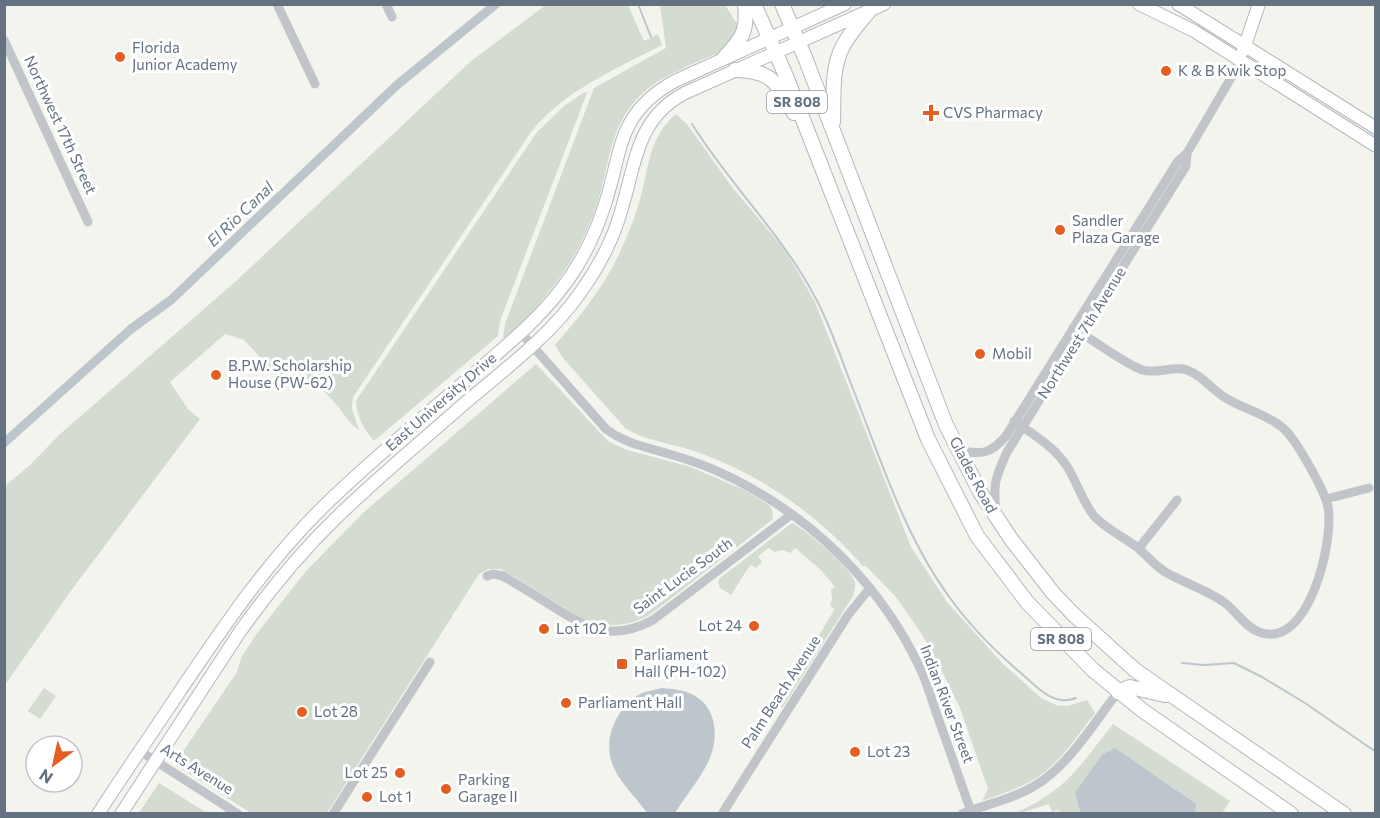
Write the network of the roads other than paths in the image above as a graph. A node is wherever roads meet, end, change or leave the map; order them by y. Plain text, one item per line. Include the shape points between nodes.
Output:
1 (277, 4) edge
2 (386, 4) edge
3 (745, 4) edge
4 (754, 4) edge
5 (782, 4) edge
6 (845, 4) edge
7 (884, 4) edge
8 (1139, 4) edge
9 (1178, 4) edge
10 (1259, 4) edge
11 (869, 11) junction
12 (392, 17) dead end
13 (793, 28) junction
14 (769, 38) junction
15 (4, 40) edge
16 (799, 44) junction
17 (1245, 46) junction
18 (776, 53) junction
19 (724, 58) junction
20 (1239, 60) junction
21 (735, 70) junction
22 (315, 84) dead end
23 (1376, 128) edge
24 (833, 130) junction
25 (1376, 146) edge
26 (816, 151) junction
27 (88, 222) dead end
28 (871, 294) junction
29 (904, 318) junction
30 (1077, 330) junction
31 (521, 333) junction
32 (532, 345) junction
33 (1019, 424) junction
34 (958, 451) junction
35 (1369, 488) dead end
36 (1326, 499) junction
37 (1177, 500) dead end
38 (792, 514) junction
39 (997, 519) junction
40 (1138, 548) junction
41 (487, 576) dead end
42 (870, 588) junction
43 (430, 662) dead end
44 (1118, 692) junction
45 (1173, 697) junction
46 (140, 751) junction
47 (156, 761) junction
48 (969, 812) edge
49 (98, 813) edge
50 (121, 813) edge
51 (238, 813) edge
52 (333, 813) edge
53 (722, 813) edge
54 (1291, 813) edge
55 (1344, 813) edge

1 - 22 street
2 - 12 street
3 - 19 main road via 743,33
4 - 14 main road, Glades Road / SR 808
5 - 13 main road, Glades Road / SR 808
6 - 13 street, East University Drive
7 - 11 street, East University Drive
8 - 20 street
9 - 17 street
10 - 17 street, Northwest 7th Avenue
11 - 16 street, East University Drive
11 - 24 main road via 842,47 838,59
13 - 14 street, East University Drive
13 - 16 main road, Glades Road / SR 808
14 - 18 main road, Glades Road / SR 808
14 - 19 street, East University Drive
15 - 27 street, Northwest 17th Street
16 - 18 street, East University Drive
16 - 24 main road, Glades Road / SR 808
17 - 20 street, Northwest 7th Avenue
17 - 23 street
18 - 21 street, East University Drive
18 - 26 main road, Glades Road / SR 808
19 - 31 street, East University Drive via 659,89 630,120 603,211 584,252 564,287
20 - 25 street
20 - 30 street, Northwest 7th Avenue via 1187,153 1186,166
21 - 26 main road via 760,73 773,81
21 - 32 street, East University Drive via 673,99 652,119 638,148 622,209 601,257 565,313
24 - 29 main road, Glades Road / SR 808
26 - 28 main road, Glades Road / SR 808
28 - 29 main road via 894,315
28 - 44 main road, Glades Road / SR 808 via 928,439 977,536 1027,602
29 - 34 main road, Glades Road / SR 808
30 - 33 street, Northwest 7th Avenue
30 - 36 street via 1146,371 1176,369 1192,373 1239,406 1282,427
31 - 32 street, Indian River Street
31 - 46 street, East University Drive via 344,488 281,551 238,605
32 - 38 street, Indian River Street via 616,437 703,465
32 - 47 street, East University Drive via 348,507 298,558 239,633
33 - 34 street, Northwest 7th Avenue via 988,452
33 - 39 street, Northwest 7th Avenue via 995,479
33 - 40 street via 1052,447 1064,461 1095,516
34 - 39 main road, Glades Road / SR 808
35 - 36 street
36 - 40 street via 1328,534 1316,586 1299,619 1280,633 1256,631 1224,602 1167,573
37 - 40 street
38 - 41 street, Saint Lucie South via 652,620 628,630 604,632 587,627 503,576
38 - 42 street, Indian River Street via 825,539
39 - 45 main road, Glades Road / SR 808 via 1072,614 1135,670
42 - 48 street, Indian River Street via 921,669
42 - 53 street, Palm Beach Avenue via 848,615
43 - 52 street
44 - 45 main road via 1130,687
44 - 48 street via 1057,770 1035,786
44 - 54 main road, Glades Road / SR 808
45 - 55 main road, Glades Road / SR 808
46 - 47 street, Arts Avenue
46 - 49 street, East University Drive
47 - 50 street, East University Drive
47 - 51 street, Arts Avenue

